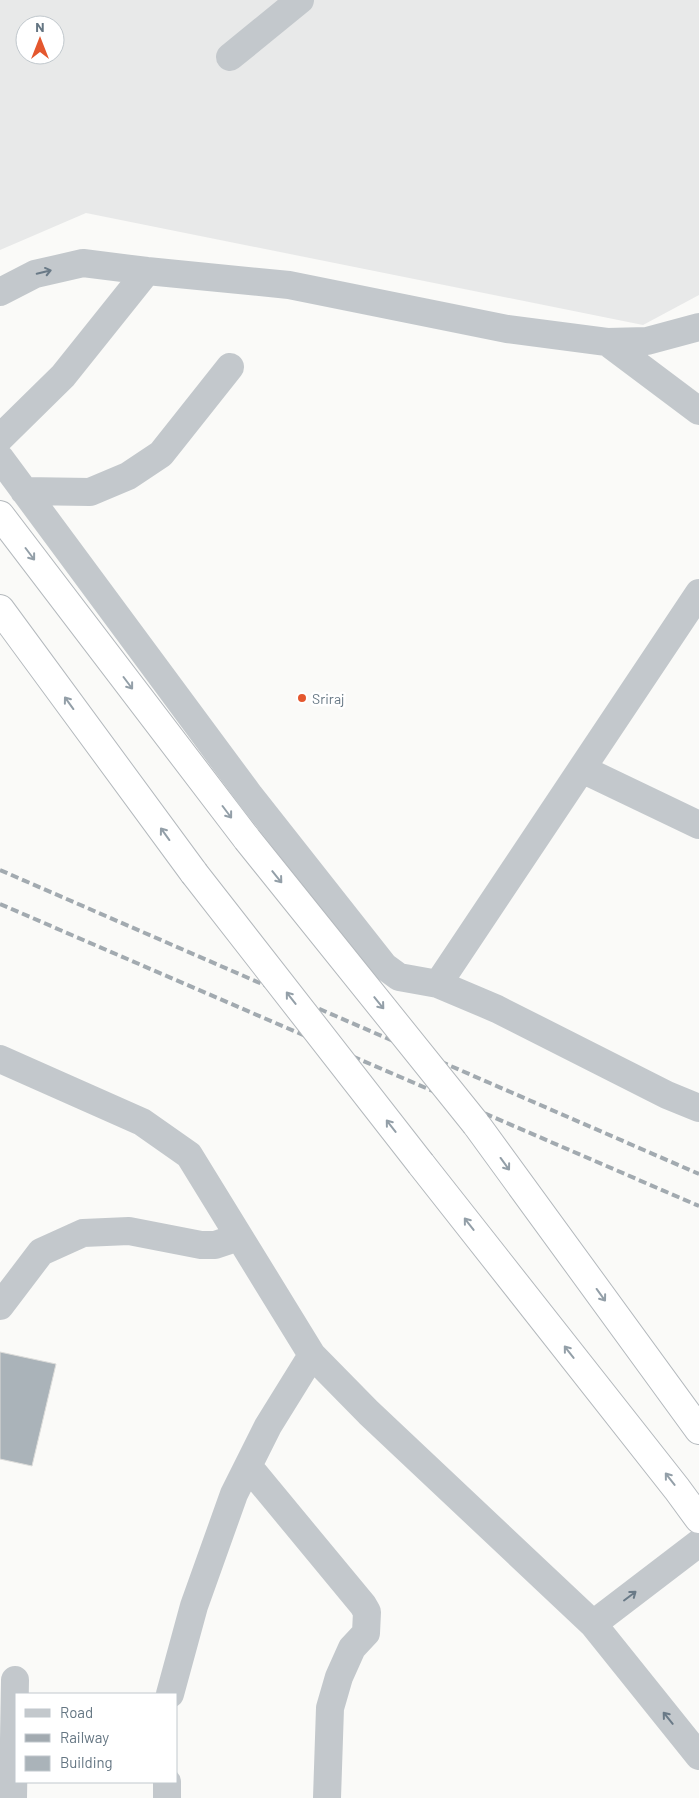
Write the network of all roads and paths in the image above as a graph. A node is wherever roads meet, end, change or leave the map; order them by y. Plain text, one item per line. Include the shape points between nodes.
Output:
1 (300, 0) edge
2 (230, 57) dead end
3 (147, 272) junction
4 (0, 292) edge
5 (699, 327) edge
6 (607, 342) junction
7 (230, 367) dead end
8 (699, 411) edge
9 (0, 438) edge
10 (0, 458) edge
11 (24, 491) junction
12 (0, 515) edge
13 (699, 593) edge
14 (0, 609) edge
15 (582, 769) junction
16 (699, 825) edge
17 (438, 984) junction
18 (0, 1059) edge
19 (699, 1108) edge
20 (239, 1236) junction
21 (0, 1306) edge
22 (312, 1355) junction
23 (699, 1430) edge
24 (248, 1466) junction
25 (699, 1519) edge
26 (699, 1543) edge
27 (593, 1624) junction
28 (15, 1680) dead end
29 (170, 1693) edge
30 (699, 1756) edge
31 (167, 1783) edge
32 (13, 1798) edge
33 (166, 1798) edge
34 (327, 1798) edge

1 - 2 street
4 -> 3 street via 35,274 83,263
3 - 6 street via 289,286 507,329
3 - 9 street via 63,376
5 - 6 street via 646,341
6 - 8 street
7 - 11 street via 160,454 128,476 90,492
10 - 11 street
11 - 17 street via 250,796 384,966 399,977
12 -> 23 highway, bridge via 247,839 476,1124
13 - 15 street
25 -> 14 highway, bridge via 194,873
15 - 16 street
15 - 17 street
17 - 19 street via 497,1009
18 - 20 street via 142,1122 189,1155
20 - 21 street via 215,1245 201,1245 129,1230 83,1233 41,1252
20 - 22 street
22 - 24 street via 268,1426
22 - 27 street via 368,1413
24 - 29 street via 234,1494 194,1606
24 - 34 street via 367,1612 366,1633 352,1648 330,1708
27 -> 26 street
30 -> 27 street
28 - 32 street
31 - 33 street

